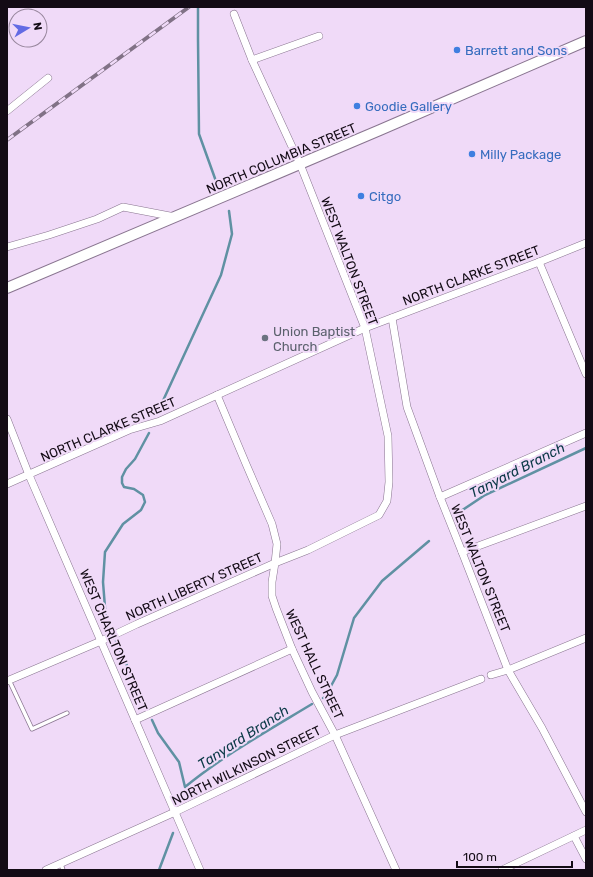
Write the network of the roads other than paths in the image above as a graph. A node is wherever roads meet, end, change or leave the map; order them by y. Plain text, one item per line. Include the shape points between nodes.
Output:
1 (234, 14) dead end
2 (319, 36) dead end
3 (586, 41) edge
4 (252, 60) junction
5 (48, 78) dead end
6 (7, 111) edge
7 (300, 164) junction
8 (175, 217) junction
9 (586, 243) edge
10 (7, 247) edge
11 (539, 262) junction
12 (7, 288) edge
13 (392, 318) junction
14 (365, 328) junction
15 (586, 374) edge
16 (217, 395) junction
17 (7, 419) edge
18 (586, 433) edge
19 (29, 475) junction
20 (7, 484) edge
21 (440, 497) junction
22 (586, 506) edge
23 (367, 521) joint
24 (462, 552) junction
25 (276, 563) junction
26 (586, 638) edge
27 (101, 641) junction
28 (292, 649) junction
29 (508, 670) junction
30 (491, 675) dead end
31 (481, 679) dead end
32 (8, 681) edge
33 (67, 713) dead end
34 (135, 720) junction
35 (335, 736) junction
36 (175, 812) junction
37 (586, 812) edge
38 (586, 830) edge
39 (574, 836) junction
40 (586, 859) edge
41 (62, 867) edge
42 (46, 870) edge
43 (200, 870) edge
44 (396, 870) edge
45 (502, 870) edge

1 - 4 street, WEST WALTON STREET
2 - 4 street
3 - 7 main road, NORTH COLUMBIA STREET
4 - 7 street, WEST WALTON STREET
5 - 6 street
7 - 8 main road, NORTH COLUMBIA STREET
7 - 14 street, WEST WALTON STREET
8 - 10 street via 123,207 97,219
8 - 12 main road, NORTH COLUMBIA STREET
9 - 11 street, NORTH CLARKE STREET
11 - 13 street, NORTH CLARKE STREET
11 - 15 street
13 - 14 street, NORTH CLARKE STREET
13 - 21 street, WEST WALTON STREET via 407,407
14 - 16 street, NORTH CLARKE STREET
14 - 23 street, WEST WALTON STREET via 388,436 389,482 387,501 379,515
16 - 19 street, NORTH CLARKE STREET via 160,421 129,430
16 - 25 street, WEST HALL STREET via 272,524 277,544
17 - 19 street, WEST CHARLTON STREET
18 - 21 street
19 - 20 street, NORTH CLARKE STREET
19 - 27 street, WEST CHARLTON STREET
21 - 24 street, WEST WALTON STREET
22 - 24 street
23 - 25 street, NORTH LIBERTY STREET
24 - 29 street, WEST WALTON STREET
25 - 27 street, NORTH LIBERTY STREET
25 - 28 street, WEST HALL STREET via 272,596
26 - 29 street
27 - 32 street, NORTH LIBERTY STREET
27 - 34 street, WEST CHARLTON STREET
28 - 34 street
28 - 35 street, WEST HALL STREET
29 - 30 street
29 - 37 street, WEST WALTON STREET
31 - 35 street, NORTH WILKINSON STREET
32 - 33 lane via 32,729
34 - 36 street, WEST CHARLTON STREET
35 - 36 street, NORTH WILKINSON STREET
35 - 44 street, WEST HALL STREET
36 - 41 street, NORTH WILKINSON STREET
36 - 43 street, WEST CHARLTON STREET
38 - 39 street
39 - 40 street
39 - 45 street
41 - 42 street, NORTH WILKINSON STREET

